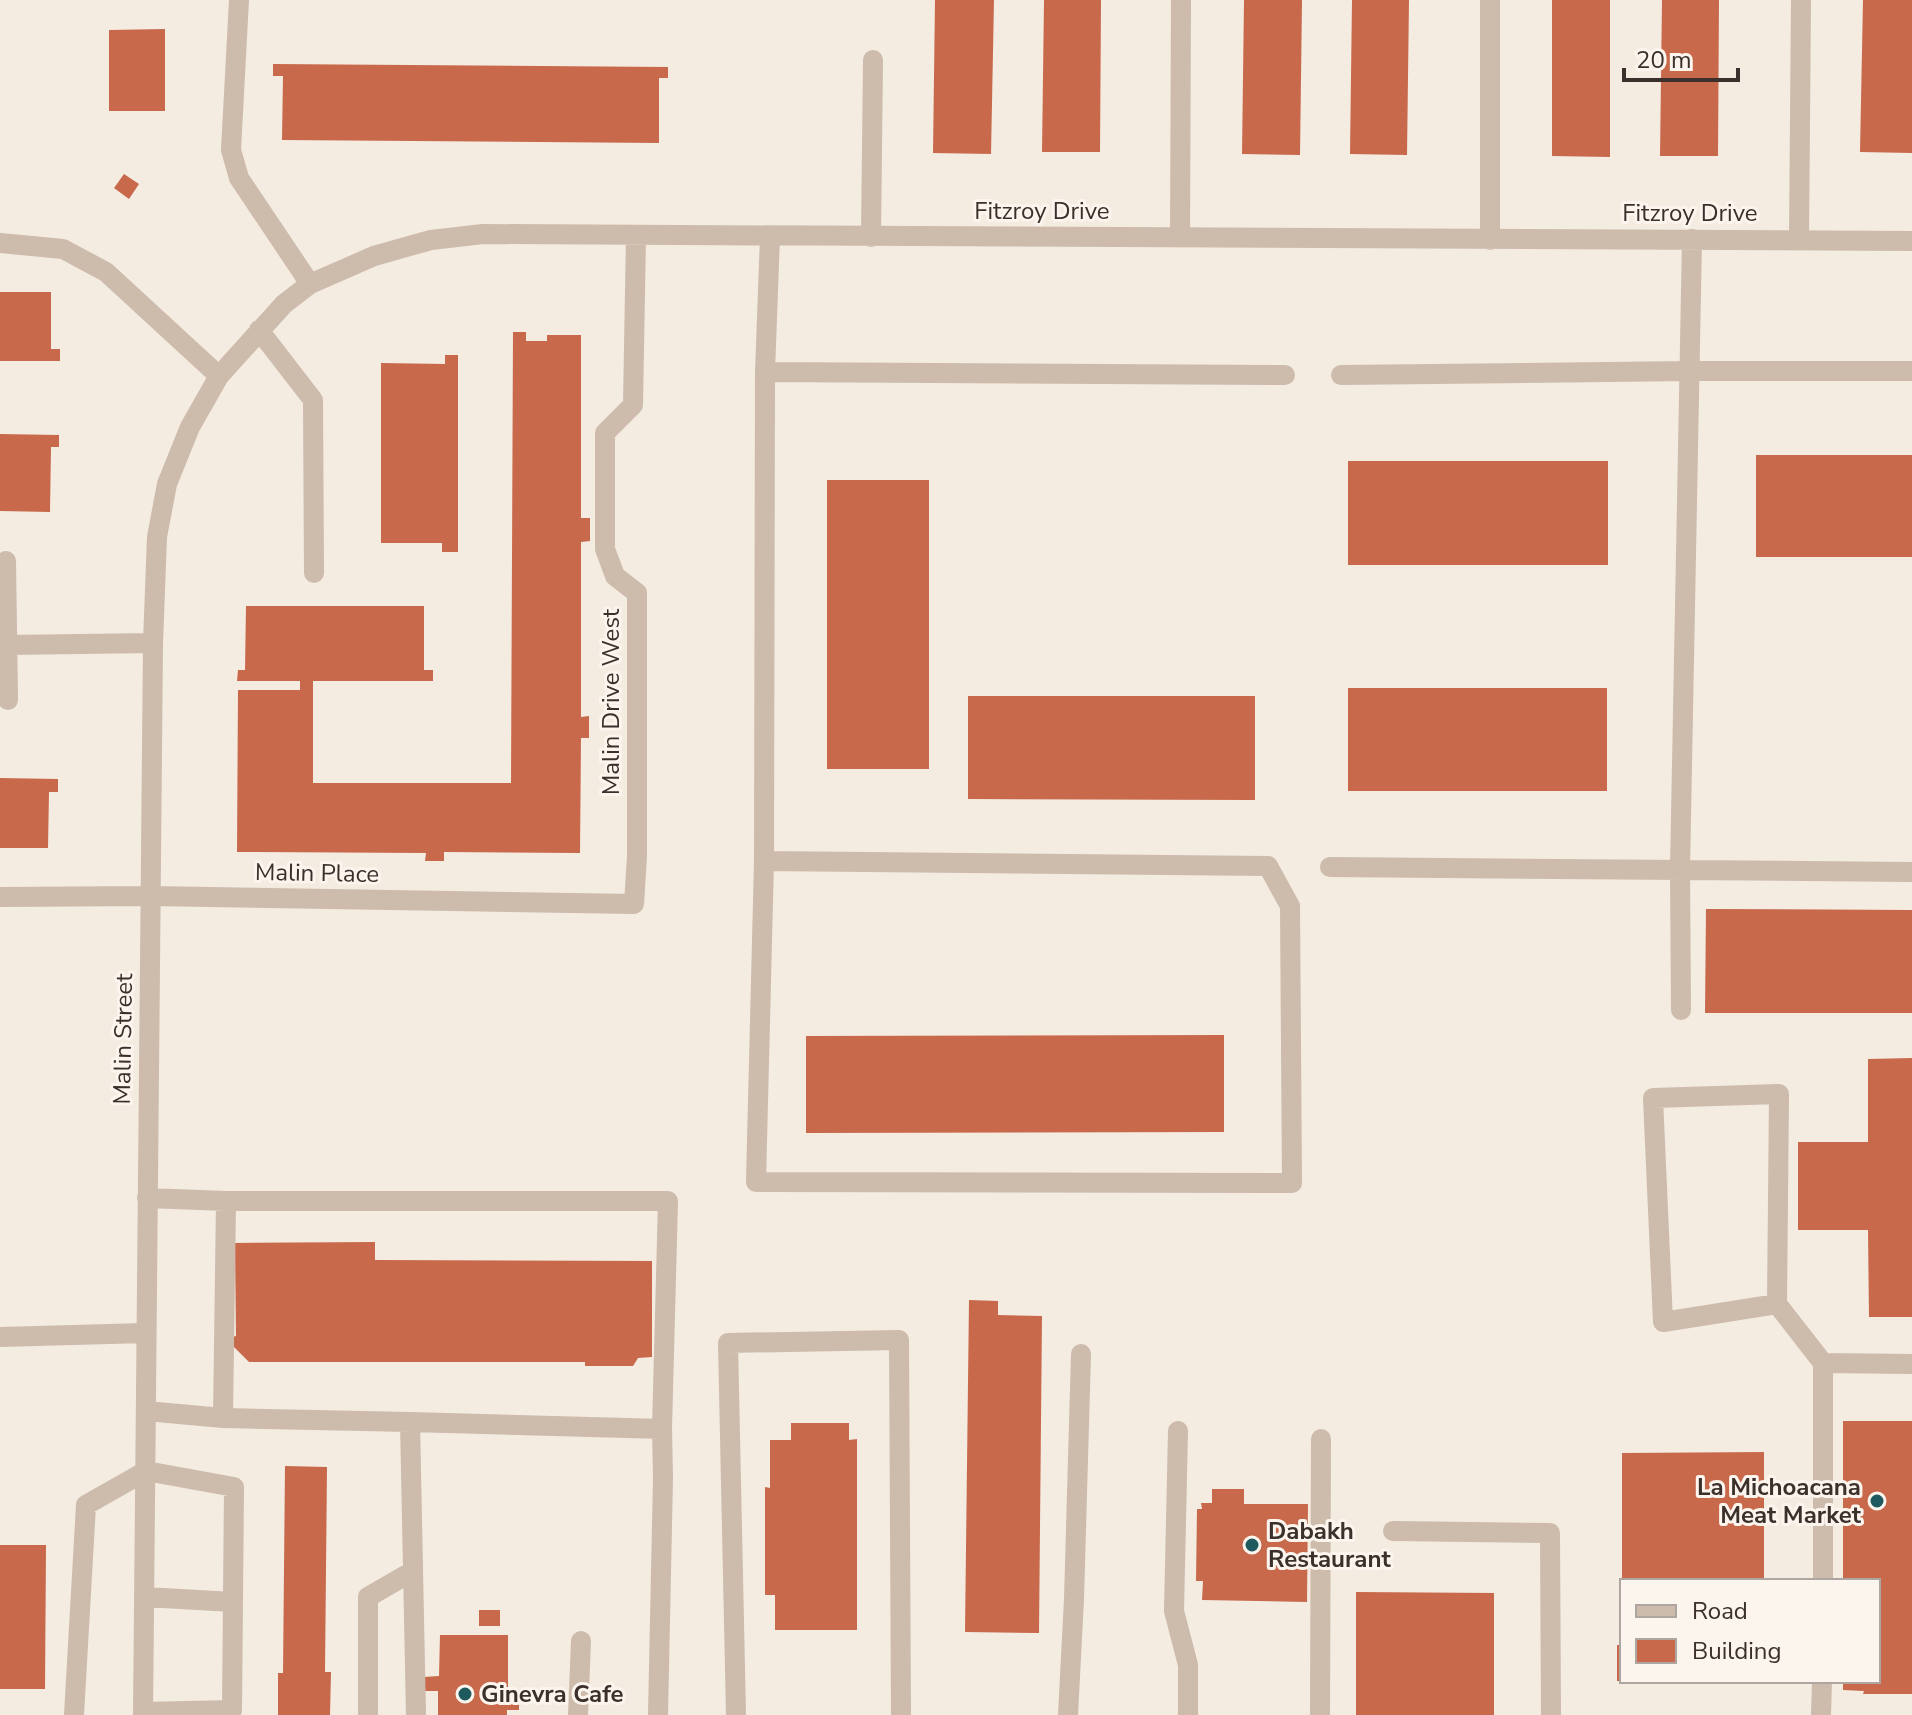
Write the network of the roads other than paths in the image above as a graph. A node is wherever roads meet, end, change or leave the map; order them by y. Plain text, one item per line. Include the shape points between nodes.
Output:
1 (239, 0) edge
2 (1181, 0) edge
3 (1490, 0) edge
4 (1801, 0) edge
5 (873, 60) dead end
6 (636, 235) junction
7 (770, 236) junction
8 (871, 237) junction
9 (1180, 238) junction
10 (1692, 239) junction
11 (1490, 240) junction
12 (1799, 240) junction
13 (1912, 241) edge
14 (0, 243) edge
15 (310, 284) junction
16 (259, 330) junction
17 (1690, 371) junction
18 (1912, 371) edge
19 (765, 372) junction
20 (1285, 375) dead end
21 (1341, 375) dead end
22 (219, 376) junction
23 (6, 561) dead end
24 (314, 573) dead end
25 (153, 643) junction
26 (7, 645) junction
27 (8, 700) dead end
28 (764, 861) junction
29 (1330, 867) dead end
30 (1680, 870) junction
31 (1912, 872) edge
32 (150, 896) junction
33 (0, 897) edge
34 (634, 904) joint
35 (1681, 1010) dead end
36 (147, 1198) junction
37 (226, 1201) junction
38 (1777, 1304) junction
39 (146, 1333) junction
40 (0, 1337) edge
41 (1081, 1354) dead end
42 (1823, 1363) junction
43 (1912, 1364) edge
44 (146, 1411) junction
45 (223, 1418) junction
46 (410, 1422) junction
47 (662, 1429) junction
48 (1178, 1431) dead end
49 (1321, 1439) dead end
50 (146, 1471) junction
51 (1393, 1531) dead end
52 (413, 1571) junction
53 (1823, 1579) edge
54 (145, 1597) junction
55 (233, 1602) junction
56 (581, 1641) dead end
57 (1822, 1683) edge
58 (143, 1713) edge
59 (74, 1715) edge
60 (368, 1715) edge
61 (416, 1715) edge
62 (578, 1715) edge
63 (658, 1715) edge
64 (736, 1715) edge
65 (901, 1715) edge
66 (1068, 1715) edge
67 (1188, 1715) edge
68 (1320, 1715) edge
69 (1551, 1715) edge
70 (1821, 1715) edge

1 - 15 street via 231,150 239,178
2 - 9 street
3 - 11 street
4 - 12 street
5 - 8 street
6 - 7 street, Fitzroy Drive
6 - 15 street, Fitzroy Drive via 483,234 431,240 374,256
6 - 34 street, Malin Drive West via 633,405 605,433 605,549 615,576 637,593
7 - 8 street, Fitzroy Drive
7 - 19 street
8 - 9 street, Fitzroy Drive
9 - 11 street, Fitzroy Drive
10 - 11 street, Fitzroy Drive
10 - 12 street, Fitzroy Drive
10 - 17 street
12 - 13 street, Fitzroy Drive
14 - 22 street via 63,249 106,272
15 - 16 street, Fitzroy Drive
16 - 22 street, Fitzroy Drive
16 - 24 street via 313,400
17 - 18 street
17 - 21 street
17 - 30 street
19 - 20 street
19 - 28 street
22 - 25 street, Malin Street via 190,427 167,484 157,537
23 - 26 street
25 - 26 street
25 - 32 street, Malin Street
26 - 27 street
28 - 28 street via 756,1182 1292,1183 1290,906 1268,866
29 - 30 street
30 - 31 street
30 - 35 street
32 - 33 street, Malin Place
32 - 34 street, Malin Place
32 - 36 street, Malin Street
36 - 37 street
36 - 39 street, Malin Street
37 - 45 street
37 - 47 street via 668,1201
38 - 38 street via 1779,1094 1653,1098 1663,1322
38 - 42 street
39 - 40 street
39 - 44 street, Malin Street
41 - 66 street
42 - 43 street
42 - 53 street
44 - 45 street
44 - 50 street, Malin Street
45 - 46 street
46 - 47 street
46 - 52 street
47 - 63 street
48 - 67 street via 1174,1611 1188,1665
49 - 68 street
50 - 54 street, Malin Street
50 - 55 street via 234,1487
50 - 59 street via 86,1505
51 - 69 street via 1550,1533
52 - 60 street via 368,1597
52 - 61 street
54 - 55 street
54 - 58 street, Malin Street
55 - 58 street via 232,1710
56 - 62 street
57 - 70 street
64 - 65 street via 728,1343 899,1340

